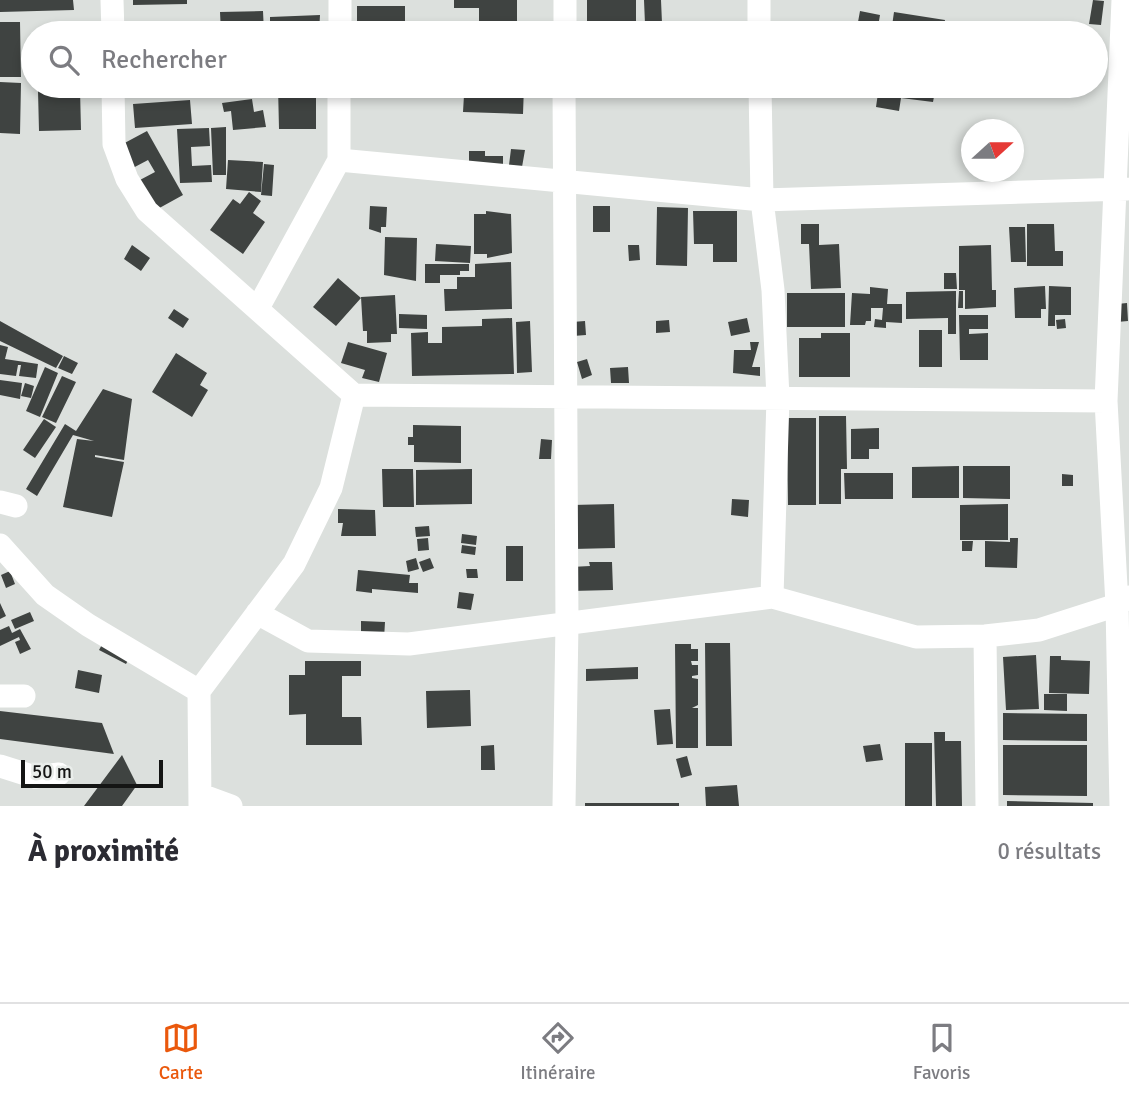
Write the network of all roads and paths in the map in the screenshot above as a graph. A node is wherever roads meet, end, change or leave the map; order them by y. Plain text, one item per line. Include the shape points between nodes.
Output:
1 (112, 0) edge
2 (340, 0) edge
3 (565, 0) edge
4 (759, 0) edge
5 (1123, 0) edge
6 (113, 21) edge
7 (340, 21) edge
8 (565, 21) edge
9 (759, 21) edge
10 (113, 98) edge
11 (340, 98) edge
12 (564, 98) edge
13 (760, 98) edge
14 (339, 160) junction
15 (564, 181) junction
16 (1121, 189) edge
17 (762, 200) junction
18 (258, 309) junction
19 (354, 395) junction
20 (566, 397) junction
21 (778, 398) junction
22 (1106, 401) junction
23 (0, 545) edge
24 (772, 597) junction
25 (1123, 601) edge
26 (257, 614) junction
27 (567, 624) junction
28 (985, 636) junction
29 (199, 691) junction
30 (0, 696) edge
31 (24, 696) dead end
32 (0, 766) edge
33 (59, 774) dead end
34 (200, 800) edge
35 (231, 806) edge
36 (564, 806) edge
37 (987, 806) edge
38 (1121, 806) edge

1 - 6 street
2 - 7 street
3 - 8 street
4 - 9 street
5 - 16 street
10 - 18 street via 114,144 127,179 147,211
11 - 14 street
12 - 15 street
13 - 17 street
14 - 15 street
14 - 18 street
15 - 17 street
15 - 20 street
16 - 17 street
16 - 22 street
17 - 21 street via 773,290
18 - 19 street
19 - 20 street
19 - 26 street via 331,488 294,564
20 - 21 street
20 - 27 street
21 - 22 street
21 - 24 street
22 - 25 street
23 - 29 street via 45,595
24 - 27 street
24 - 28 street via 916,637
25 - 28 street via 1039,631
25 - 38 street
26 - 27 street via 308,641 409,644
26 - 29 street
27 - 36 street
28 - 37 street
29 - 34 street
30 - 31 street
32 - 33 street via 35,777
34 - 35 street

